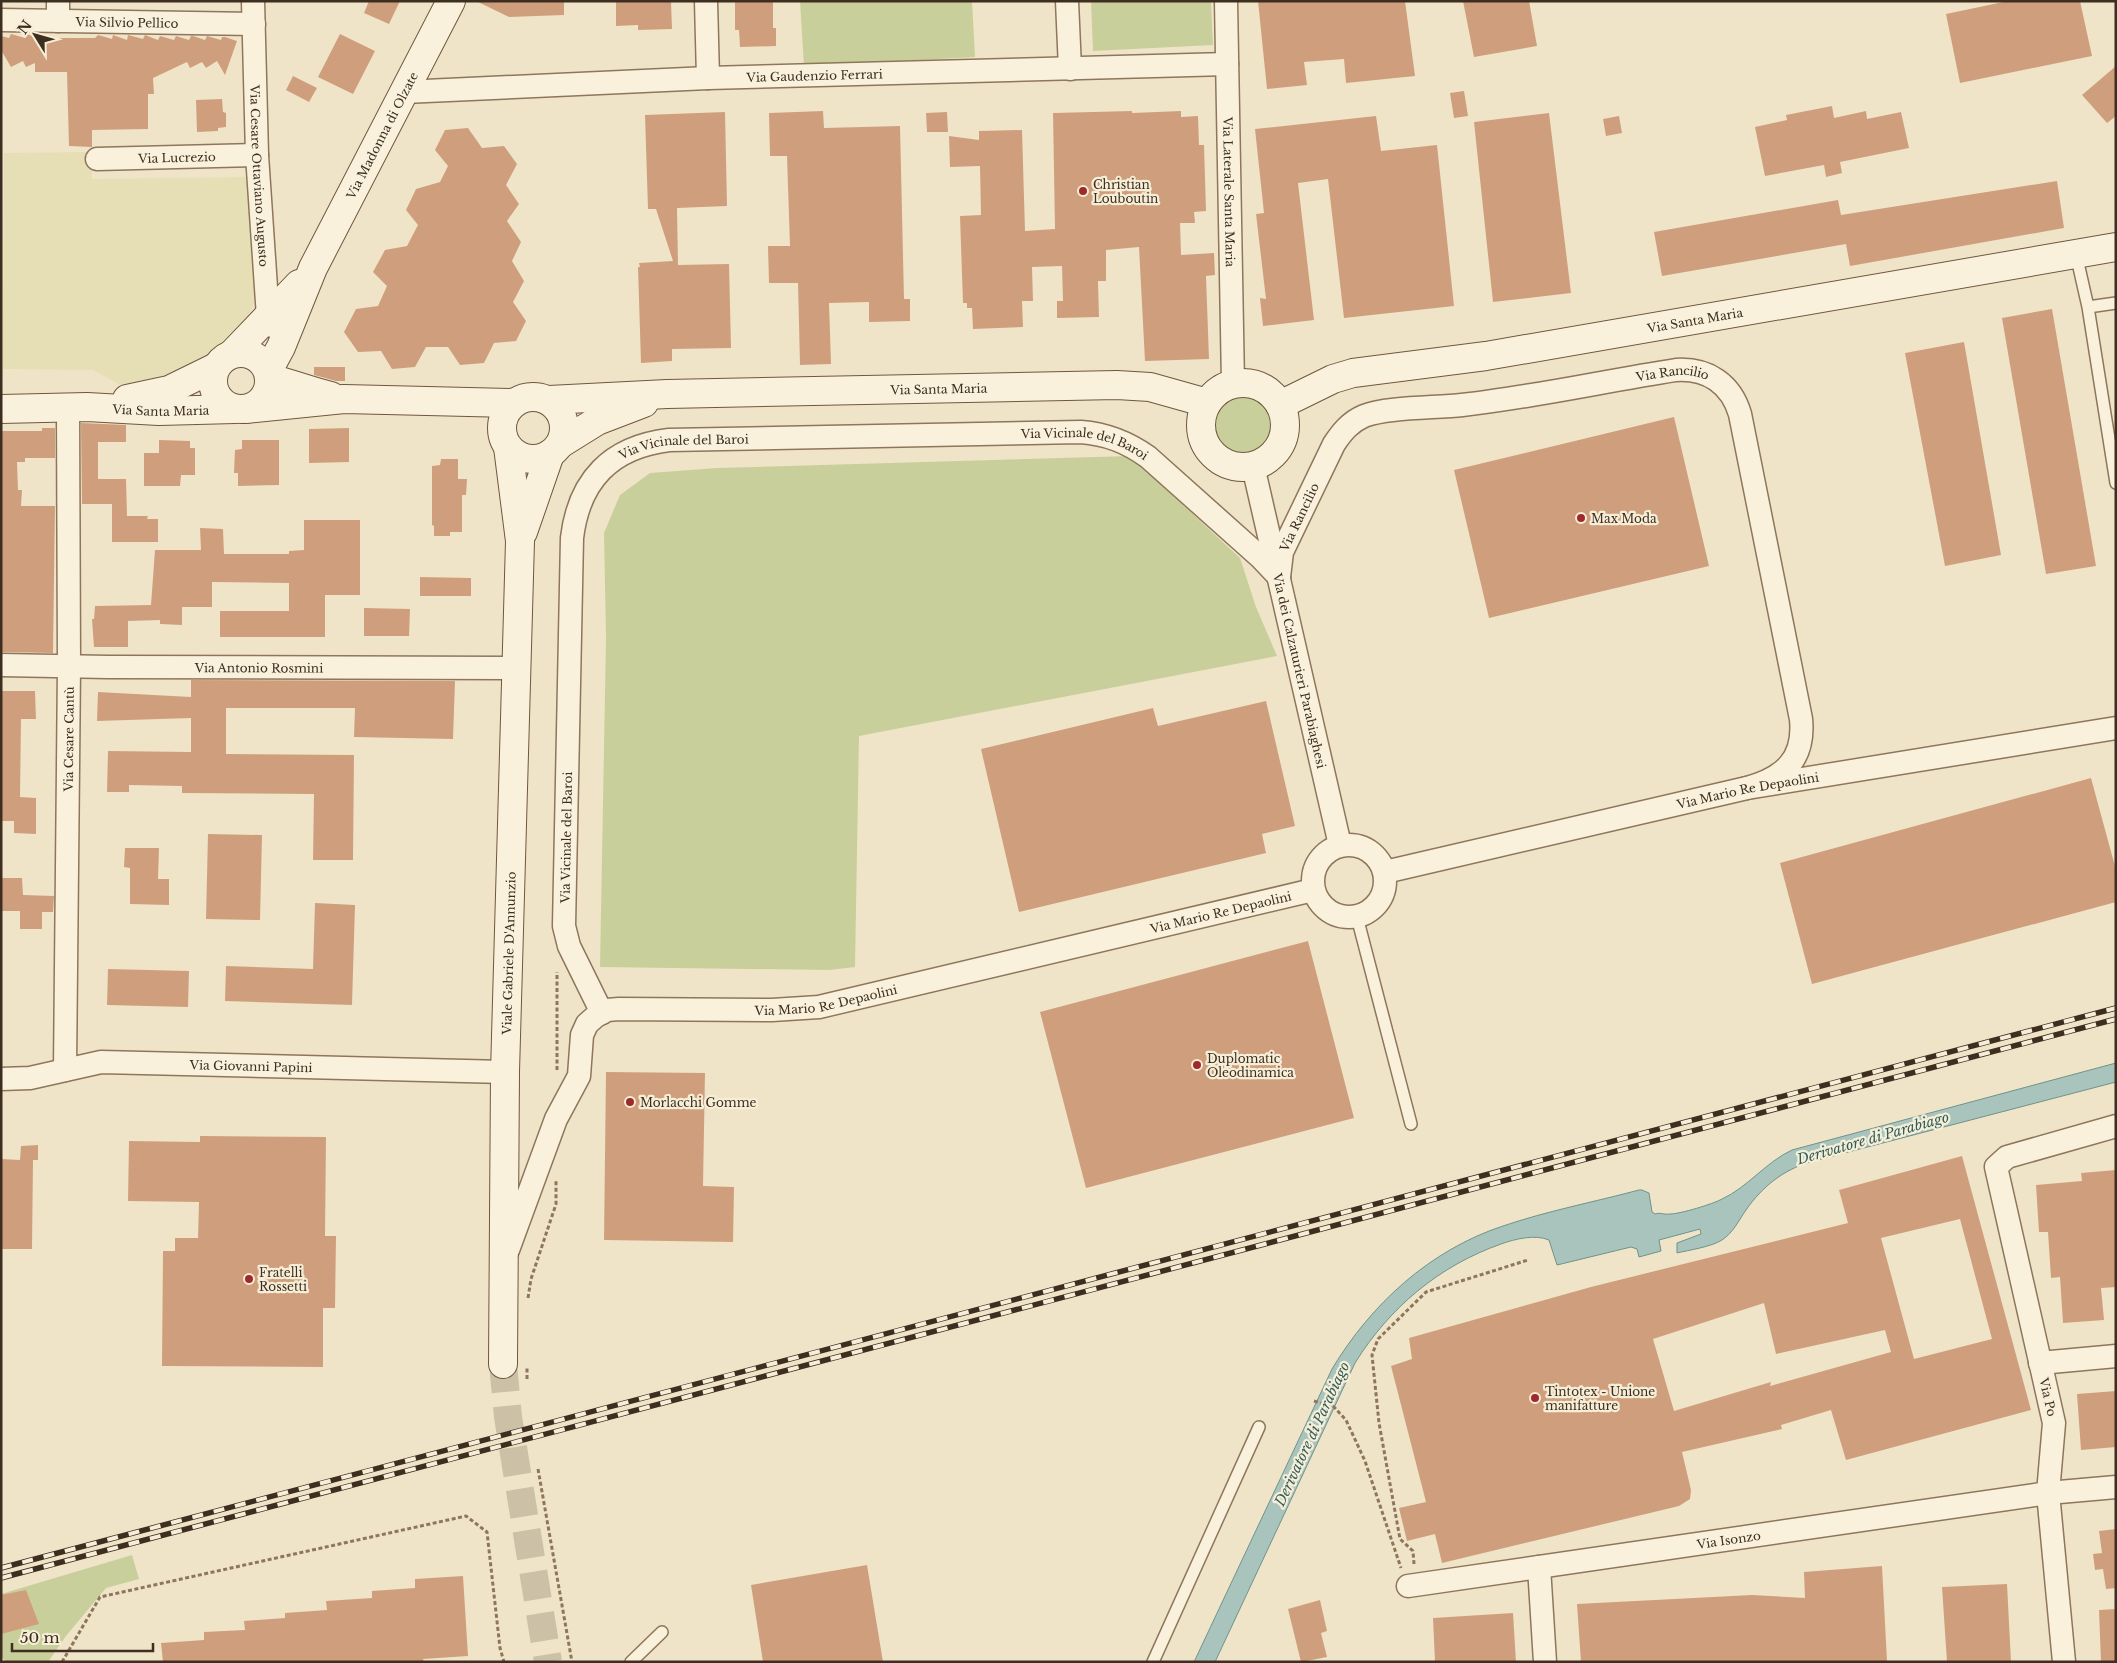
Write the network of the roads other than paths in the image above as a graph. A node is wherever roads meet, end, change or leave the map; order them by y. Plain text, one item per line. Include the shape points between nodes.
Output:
1 (253, 1) edge
2 (451, 1) edge
3 (706, 1) edge
4 (1067, 1) edge
5 (1226, 1) edge
6 (58, 11) edge
7 (1, 20) edge
8 (254, 24) junction
9 (1227, 64) junction
10 (1070, 68) junction
11 (708, 78) junction
12 (404, 92) junction
13 (258, 156) junction
14 (97, 159) dead end
15 (2116, 247) edge
16 (2076, 254) junction
17 (313, 268) junction
18 (2116, 303) edge
19 (2088, 307) junction
20 (268, 317) junction
21 (282, 347) junction
22 (224, 360) junction
23 (268, 374) junction
24 (1234, 384) junction
25 (667, 394) junction
26 (344, 399) junction
27 (443, 400) junction
28 (549, 400) junction
29 (514, 402) junction
30 (1207, 402) junction
31 (1280, 405) junction
32 (77, 407) junction
33 (1, 409) edge
34 (241, 409) junction
35 (505, 438) junction
36 (555, 449) junction
37 (1253, 466) junction
38 (2116, 483) edge
39 (520, 541) junction
40 (1278, 577) junction
41 (1, 665) edge
42 (69, 666) junction
43 (515, 668) junction
44 (2116, 728) edge
45 (1747, 788) junction
46 (1340, 845) junction
47 (1385, 872) junction
48 (1313, 890) junction
49 (1357, 917) junction
50 (602, 1013) junction
51 (65, 1070) junction
52 (505, 1072) junction
53 (1, 1079) edge
54 (1411, 1124) dead end
55 (2116, 1126) edge
56 (504, 1262) junction
57 (2116, 1356) edge
58 (515, 1362) tunnel mouth
59 (2040, 1363) junction
60 (1259, 1427) dead end
61 (2116, 1487) edge
62 (2048, 1494) junction
63 (1539, 1567) junction
64 (1412, 1586) road end
65 (662, 1632) dead end
66 (631, 1662) edge
67 (1153, 1662) edge
68 (1545, 1662) edge
69 (2064, 1662) edge

1 - 8 street, Via Cesare Ottaviano Augusto
2 - 12 street, Via Madonna di Olzate
3 - 11 street
4 - 10 street
5 - 9 street, Via Laterale Santa Maria
6 - 7 street, Via Silvio Pellico
6 - 8 street, Via Silvio Pellico
8 - 13 street, Via Cesare Ottaviano Augusto
9 - 10 street, Via Gaudenzio Ferrari
9 - 24 street, Via Laterale Santa Maria
10 - 11 street, Via Gaudenzio Ferrari
11 - 12 street, Via Gaudenzio Ferrari
12 - 17 street, Via Madonna di Olzate
13 - 14 street, Via Lucrezio
13 - 20 street, Via Cesare Ottaviano Augusto
15 - 16 street, Via Santa Maria
16 - 19 lane
16 - 31 street, Via Santa Maria via 1486,356 1353,373 1333,379
17 - 20 street, Via Madonna di Olzate
17 - 21 street, Via Madonna di Olzate
18 - 19 lane
19 - 38 lane
20 - 21 street, Via Cesare Ottaviano Augusto
20 - 22 street, Via Madonna di Olzate
21 - 23 street, Via Madonna di Olzate
22 - 23 street via 243,352 254,355
22 - 32 street, Via Santa Maria via 169,390
22 - 34 street, Via Santa Maria via 213,377 213,388 225,404
23 - 26 street, Via Santa Maria via 309,391
23 - 34 street via 264,398 256,405
24 - 30 street via 1214,394
24 - 31 street via 1256,384 1274,396
25 - 28 street, Via Santa Maria
25 - 30 street, Via Santa Maria via 1117,385 1150,387
25 - 36 street, Via Santa Maria via 597,421
26 - 27 street, Via Santa Maria
26 - 34 street, Via Santa Maria
27 - 29 street, Via Santa Maria
27 - 35 street, Via Santa Maria via 475,414
28 - 29 street, Via Santa Maria via 537,396
28 - 36 street via 564,420 564,432
29 - 35 street via 503,419
30 - 37 street via 1201,424 1206,445 1221,461
31 - 37 street via 1286,426 1282,442 1272,455
32 - 33 street, Via Santa Maria
32 - 34 street, Via Santa Maria via 160,411
32 - 42 street, Via Cesare Cantù
35 - 36 street, Via Santa Maria via 516,454 527,458 539,458
35 - 39 street, Viale Gabriele D'Annunzio
36 - 39 street, Viale Gabriele D'Annunzio
37 - 40 street, Via dei Calzaturieri Parabiaghesi
39 - 43 street, Viale Gabriele D'Annunzio
40 - 45 street, Via Rancilio via 1282,552 1334,444 1352,422 1379,413 1463,405 1676,370 1708,374 1726,386 1740,414 1801,719 1798,751 1786,769 1769,782
40 - 46 street, Via dei Calzaturieri Parabiaghesi
40 - 50 street, Via Vicinale del Baroi via 1148,457 1117,438 1099,434 669,440 650,442 615,457 589,484 577,510 572,538 564,926 569,946
41 - 42 street, Via Antonio Rosmini
42 - 43 street, Via Antonio Rosmini
42 - 51 street, Via Cesare Cantù
43 - 52 street, Viale Gabriele D'Annunzio
44 - 45 street, Via Mario Re Depaolini
45 - 47 street, Via Mario Re Depaolini
46 - 47 street via 1368,850 1379,859
46 - 48 street via 1327,851 1317,862 1312,876
47 - 49 street via 1385,887 1380,900 1370,911
48 - 49 street via 1319,903 1330,913 1343,918
48 - 50 street, Via Mario Re Depaolini via 819,1007 772,1010 619,1009
49 - 54 lane
50 - 56 street via 587,1024 582,1035 579,1076 556,1119
51 - 52 street, Via Giovanni Papini via 101,1062
51 - 53 street, Via Giovanni Papini via 30,1078
52 - 56 street, Viale Gabriele D'Annunzio
55 - 59 street, Via Po via 2007,1156 1996,1167
56 - 58 street, Viale Gabriele D'Annunzio
57 - 59 street
59 - 62 street, Via Po via 2054,1423
60 - 67 lane
61 - 62 street, Via Isonzo
62 - 63 street, Via Isonzo
62 - 69 street, Via Po
63 - 64 street, Via Isonzo
63 - 68 street
65 - 66 lane

